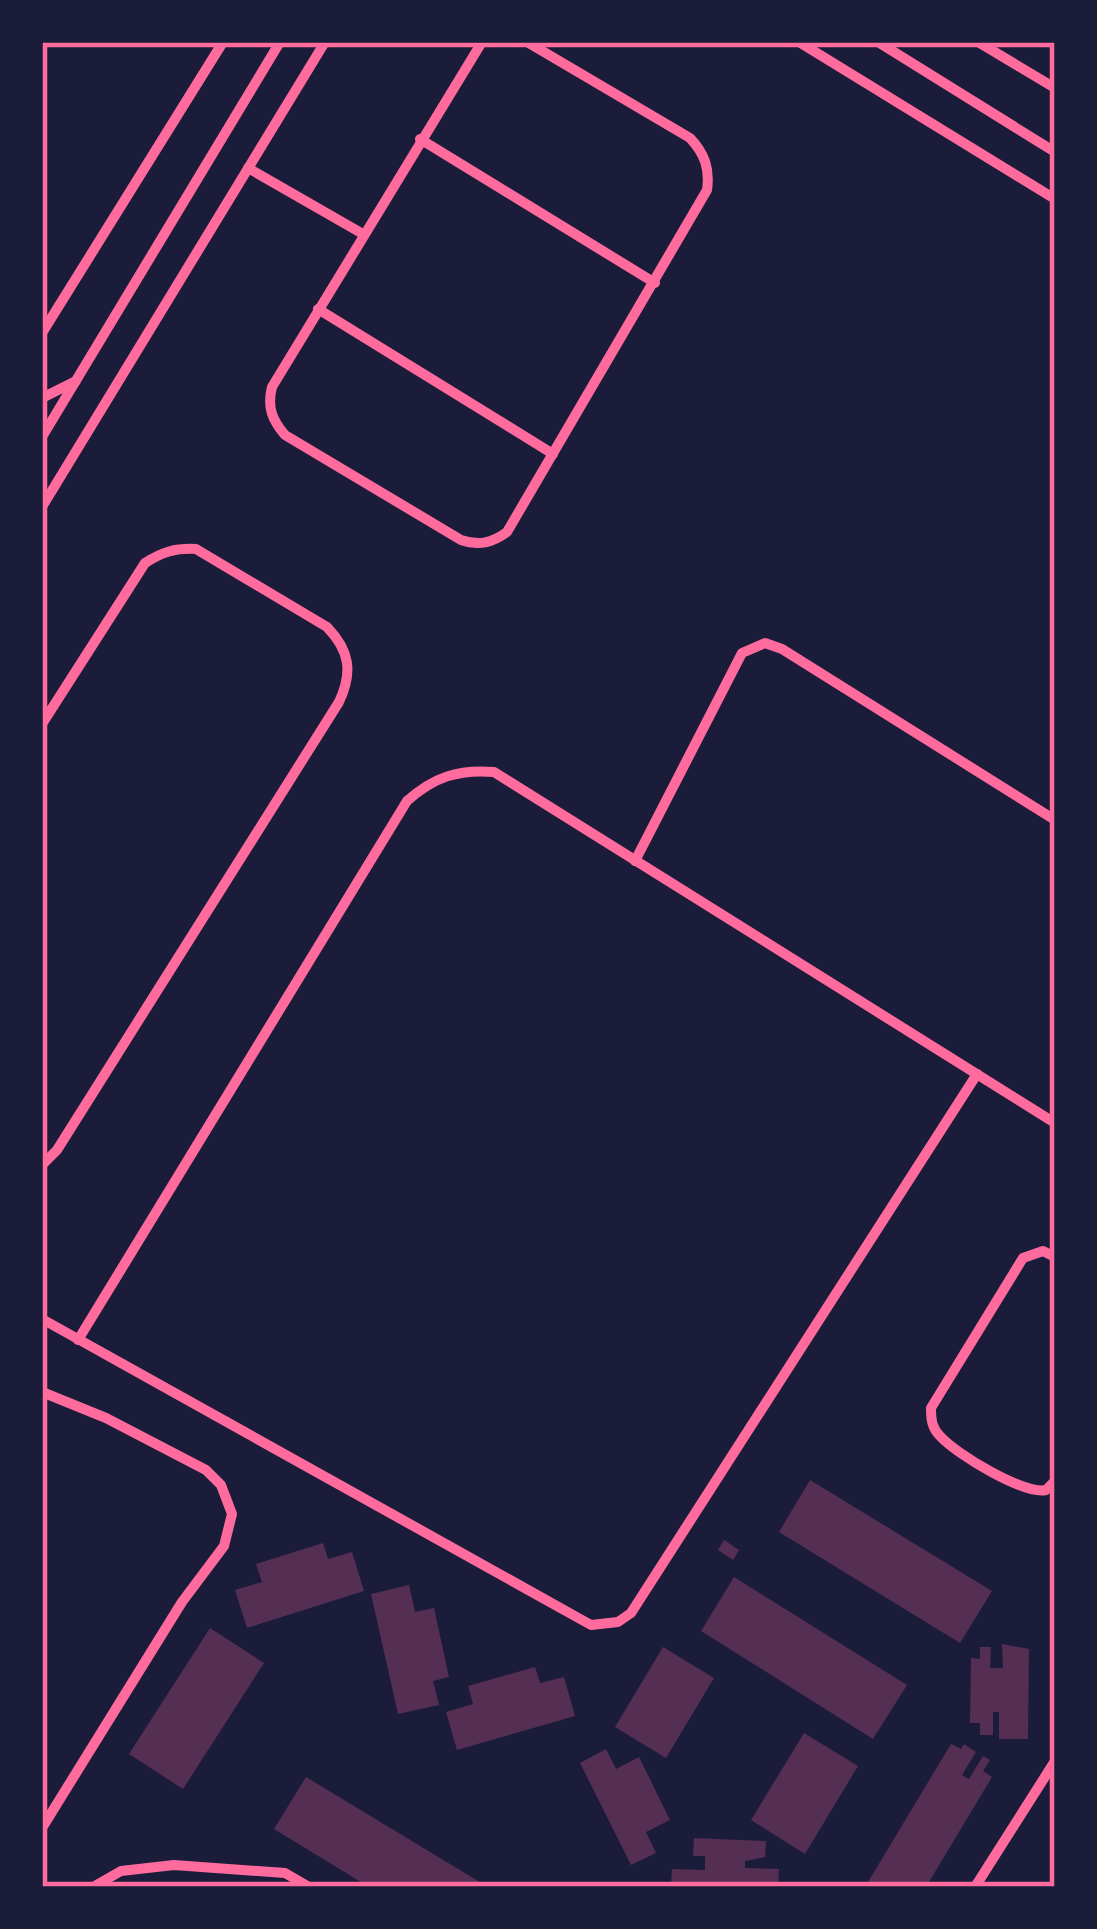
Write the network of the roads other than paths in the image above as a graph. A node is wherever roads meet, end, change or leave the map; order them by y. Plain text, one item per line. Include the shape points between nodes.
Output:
1 (223, 42) edge
2 (280, 42) edge
3 (325, 42) edge
4 (482, 42) edge
5 (527, 42) edge
6 (799, 42) edge
7 (878, 42) edge
8 (978, 42) edge
9 (1055, 88) edge
10 (420, 139) junction
11 (1055, 152) edge
12 (248, 169) junction
13 (1055, 199) edge
14 (363, 235) junction
15 (655, 284) junction
16 (318, 309) junction
17 (42, 333) edge
18 (76, 380) junction
19 (42, 398) edge
20 (42, 437) edge
21 (553, 454) junction
22 (42, 507) edge
23 (42, 724) edge
24 (1055, 820) edge
25 (635, 861) junction
26 (977, 1074) junction
27 (1055, 1123) edge
28 (42, 1165) edge
29 (1055, 1257) edge
30 (46, 1322) edge
31 (42, 1338) edge
32 (79, 1340) junction
33 (42, 1392) edge
34 (1055, 1481) edge
35 (1055, 1761) edge
36 (42, 1828) edge
37 (92, 1887) edge
38 (309, 1887) edge
39 (975, 1887) edge

1 - 17 street
2 - 18 street
3 - 12 street
4 - 10 street
5 - 15 street via 690,138 706,161 707,190
6 - 13 street
7 - 11 street
8 - 9 street
10 - 14 street
10 - 15 street
12 - 14 street
12 - 22 street
14 - 16 street
15 - 21 street
16 - 21 street
16 - 21 street via 272,387 271,413 285,435 473,544 507,532
18 - 19 street
18 - 20 street
23 - 28 street via 145,563 177,548 196,550 327,627 349,662 339,702
24 - 25 street via 765,643 742,653
25 - 26 street
25 - 32 street via 494,772 470,770 425,785 407,801
26 - 27 street
26 - 32 street via 618,1622 591,1625
29 - 34 street via 1043,1251 1023,1258 931,1421 945,1441 1024,1489 1046,1490
30 - 31 street
30 - 32 street
33 - 36 street via 206,1470 232,1514 224,1546
35 - 39 street
37 - 38 street via 121,1871 174,1865 285,1873

